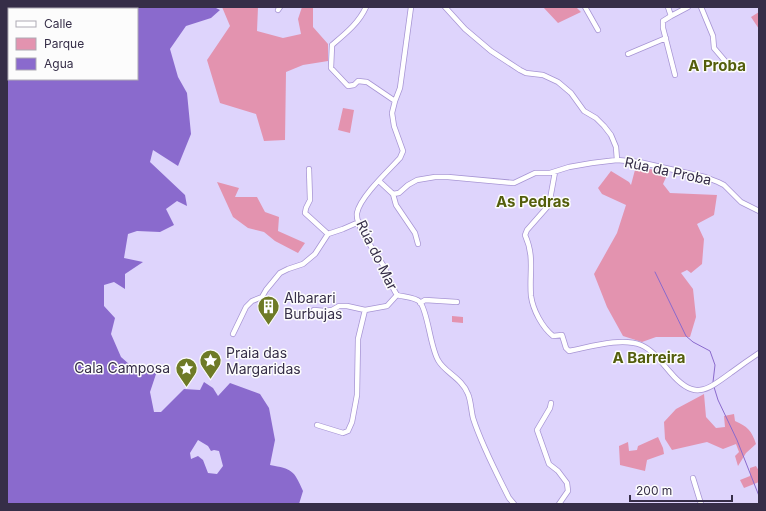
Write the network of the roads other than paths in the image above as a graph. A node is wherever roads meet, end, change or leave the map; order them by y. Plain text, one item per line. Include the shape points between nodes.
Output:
1 (366, 7) edge
2 (411, 7) edge
3 (444, 7) edge
4 (585, 7) edge
5 (668, 7) edge
6 (688, 7) edge
7 (701, 7) edge
8 (671, 16) junction
9 (598, 30) dead end
10 (666, 38) junction
11 (628, 54) dead end
12 (731, 68) dead end
13 (675, 75) dead end
14 (394, 101) junction
15 (617, 160) junction
16 (309, 169) dead end
17 (555, 172) junction
18 (379, 181) junction
19 (393, 194) junction
20 (759, 211) edge
21 (359, 222) junction
22 (328, 234) junction
23 (418, 244) dead end
24 (397, 295) junction
25 (457, 302) dead end
26 (420, 303) junction
27 (314, 310) dead end
28 (365, 310) junction
29 (233, 334) dead end
30 (759, 353) edge
31 (551, 403) dead end
32 (317, 425) dead end
33 (694, 478) dead end
34 (514, 504) edge
35 (559, 504) edge
36 (701, 504) edge

1 - 14 street via 362,16 332,45 330,68 348,86 358,81 367,82
2 - 14 street, Rúa do Mar via 400,88
3 - 15 street, Rúa da Proba via 464,29 503,58 526,73 543,75 558,82 571,93 584,111 596,118 611,135 616,147
4 - 9 street
5 - 8 street
6 - 8 street
7 - 12 street via 713,36 714,48
8 - 10 street via 663,21
10 - 11 street
10 - 13 street
14 - 18 street, Rúa do Mar via 394,126 403,151 400,158
15 - 17 street via 569,167
15 - 20 street, Rúa da Proba via 639,162 718,182 741,202
16 - 22 street via 310,200 305,213
17 - 19 street via 535,173 514,183 435,177 417,180 400,193
17 - 30 street via 548,205 525,235 531,253 531,297 536,313 547,331 553,336 562,335 569,351 618,342 642,346 652,352 682,384 692,390 707,390
18 - 19 street
18 - 21 street, Rúa do Mar via 358,208
19 - 23 street via 396,205 415,233
21 - 22 street
21 - 24 street, Rúa do Mar
22 - 29 street via 315,254 303,264 280,273 262,297 246,307
24 - 26 street, Rúa do Mar
24 - 28 street via 387,306
25 - 26 street via 425,300
26 - 34 street via 438,362 461,382 468,394 473,418 484,446
27 - 28 street via 324,311 347,306
28 - 32 street via 358,339 357,395 352,422 348,431 343,434
31 - 35 street via 537,430 549,464 567,482 568,491
33 - 36 street

